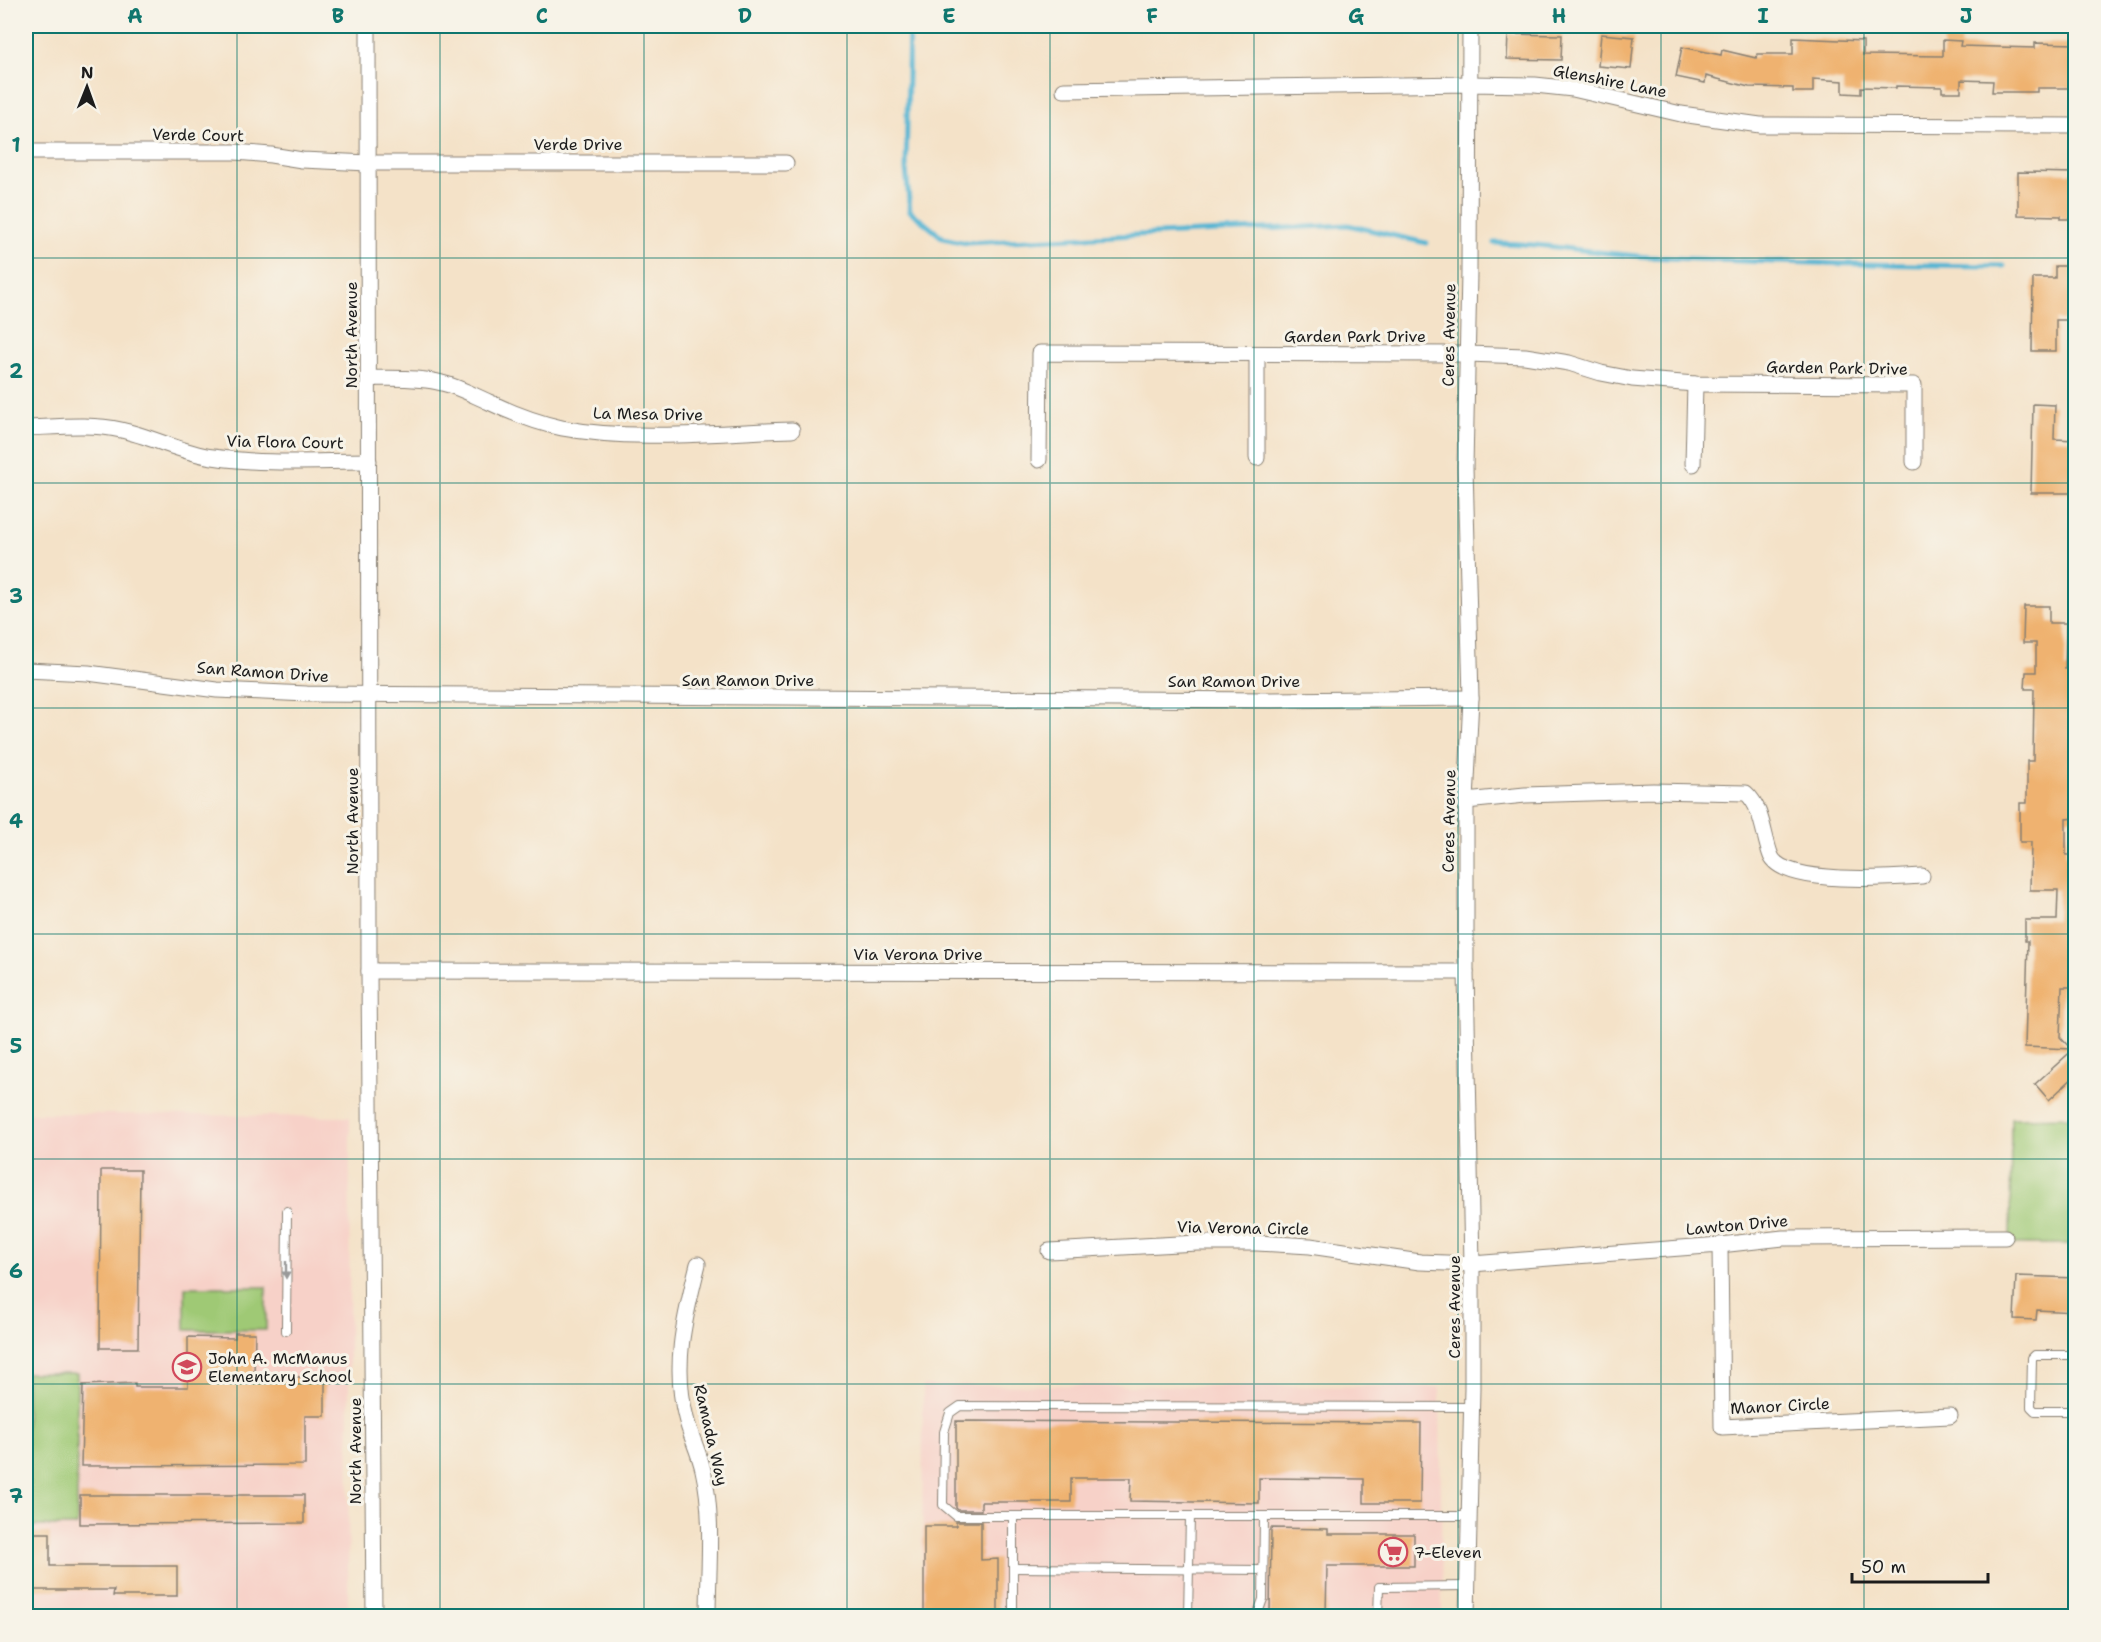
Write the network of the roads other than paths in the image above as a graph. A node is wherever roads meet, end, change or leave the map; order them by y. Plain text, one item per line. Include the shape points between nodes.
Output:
1 (368, 26) edge
2 (1470, 26) edge
3 (1469, 84) junction
4 (1064, 90) dead end
5 (2076, 126) edge
6 (26, 152) edge
7 (369, 163) junction
8 (786, 163) dead end
9 (1257, 354) junction
10 (1467, 354) junction
11 (369, 378) junction
12 (1695, 384) junction
13 (26, 428) edge
14 (792, 430) dead end
15 (1257, 458) dead end
16 (1039, 460) dead end
17 (369, 461) junction
18 (1914, 462) dead end
19 (1693, 464) dead end
20 (26, 670) edge
21 (370, 696) junction
22 (1471, 698) junction
23 (1466, 801) junction
24 (1922, 876) dead end
25 (369, 971) junction
26 (1466, 972) junction
27 (287, 1211) dead end
28 (2005, 1237) dead end
29 (1720, 1245) junction
30 (1049, 1251) dead end
31 (1472, 1263) junction
32 (698, 1264) dead end
33 (286, 1331) dead end
34 (2076, 1355) edge
35 (1472, 1407) junction
36 (2076, 1411) edge
37 (1950, 1416) dead end
38 (1013, 1516) junction
39 (1191, 1516) junction
40 (1264, 1516) junction
41 (1469, 1516) junction
42 (1013, 1568) junction
43 (1189, 1570) junction
44 (1263, 1570) junction
45 (1467, 1586) junction
46 (374, 1617) edge
47 (708, 1617) edge
48 (1013, 1617) edge
49 (1188, 1617) edge
50 (1257, 1617) edge
51 (1378, 1617) edge
52 (1467, 1617) edge

1 - 7 street, North Avenue
2 - 3 street, Ceres Avenue
3 - 4 street, Glenshire Lane
3 - 5 street, Glenshire Lane via 1573,89 1681,114 1760,125
3 - 10 street, Ceres Avenue
6 - 7 street, Verde Court via 235,152
7 - 8 street, Verde Drive
7 - 11 street, North Avenue
9 - 10 street, Garden Park Drive
9 - 15 street
9 - 16 street, Garden Park Drive via 1040,353
10 - 12 street, Garden Park Drive via 1525,356 1632,379
10 - 22 street, Ceres Avenue via 1465,467
11 - 14 street, La Mesa Drive via 440,382 519,414 595,433
11 - 17 street, North Avenue
12 - 18 street, Garden Park Drive via 1914,385
12 - 19 street
13 - 17 street, Via Flora Court via 120,429 210,457 240,461
17 - 21 street, North Avenue
20 - 21 street, San Ramon Drive via 88,672 217,690
21 - 22 street, San Ramon Drive
21 - 25 street, North Avenue
22 - 23 street, Ceres Avenue
23 - 24 street via 1525,795 1735,791 1746,793 1755,801 1772,860 1781,867 1824,877
23 - 26 street, Ceres Avenue
25 - 26 street, Via Verona Drive
25 - 46 street, North Avenue
26 - 31 street, Ceres Avenue
27 -> 33 lane
28 - 29 street, Lawton Drive via 1784,1238
29 - 31 street, Lawton Drive
29 - 37 street, Manor Circle via 1722,1427
30 - 31 street, Via Verona Circle via 1257,1243 1310,1246 1420,1262
31 - 35 street, Ceres Avenue
32 - 47 street, Ramada Way via 681,1332 680,1377 686,1417 704,1470 709,1514
34 - 36 lane via 2035,1355 2031,1407 2035,1411
35 - 38 lane via 960,1406 950,1413 944,1432 943,1505 956,1516
35 - 41 street, Ceres Avenue
38 - 39 lane
38 - 42 lane
39 - 40 lane
39 - 43 lane
40 - 41 lane
40 - 44 lane
41 - 45 street, Ceres Avenue
42 - 43 lane
42 - 48 lane
43 - 44 lane
43 - 49 lane
44 - 50 lane via 1263,1599
45 - 51 lane via 1379,1587
45 - 52 street, Ceres Avenue

